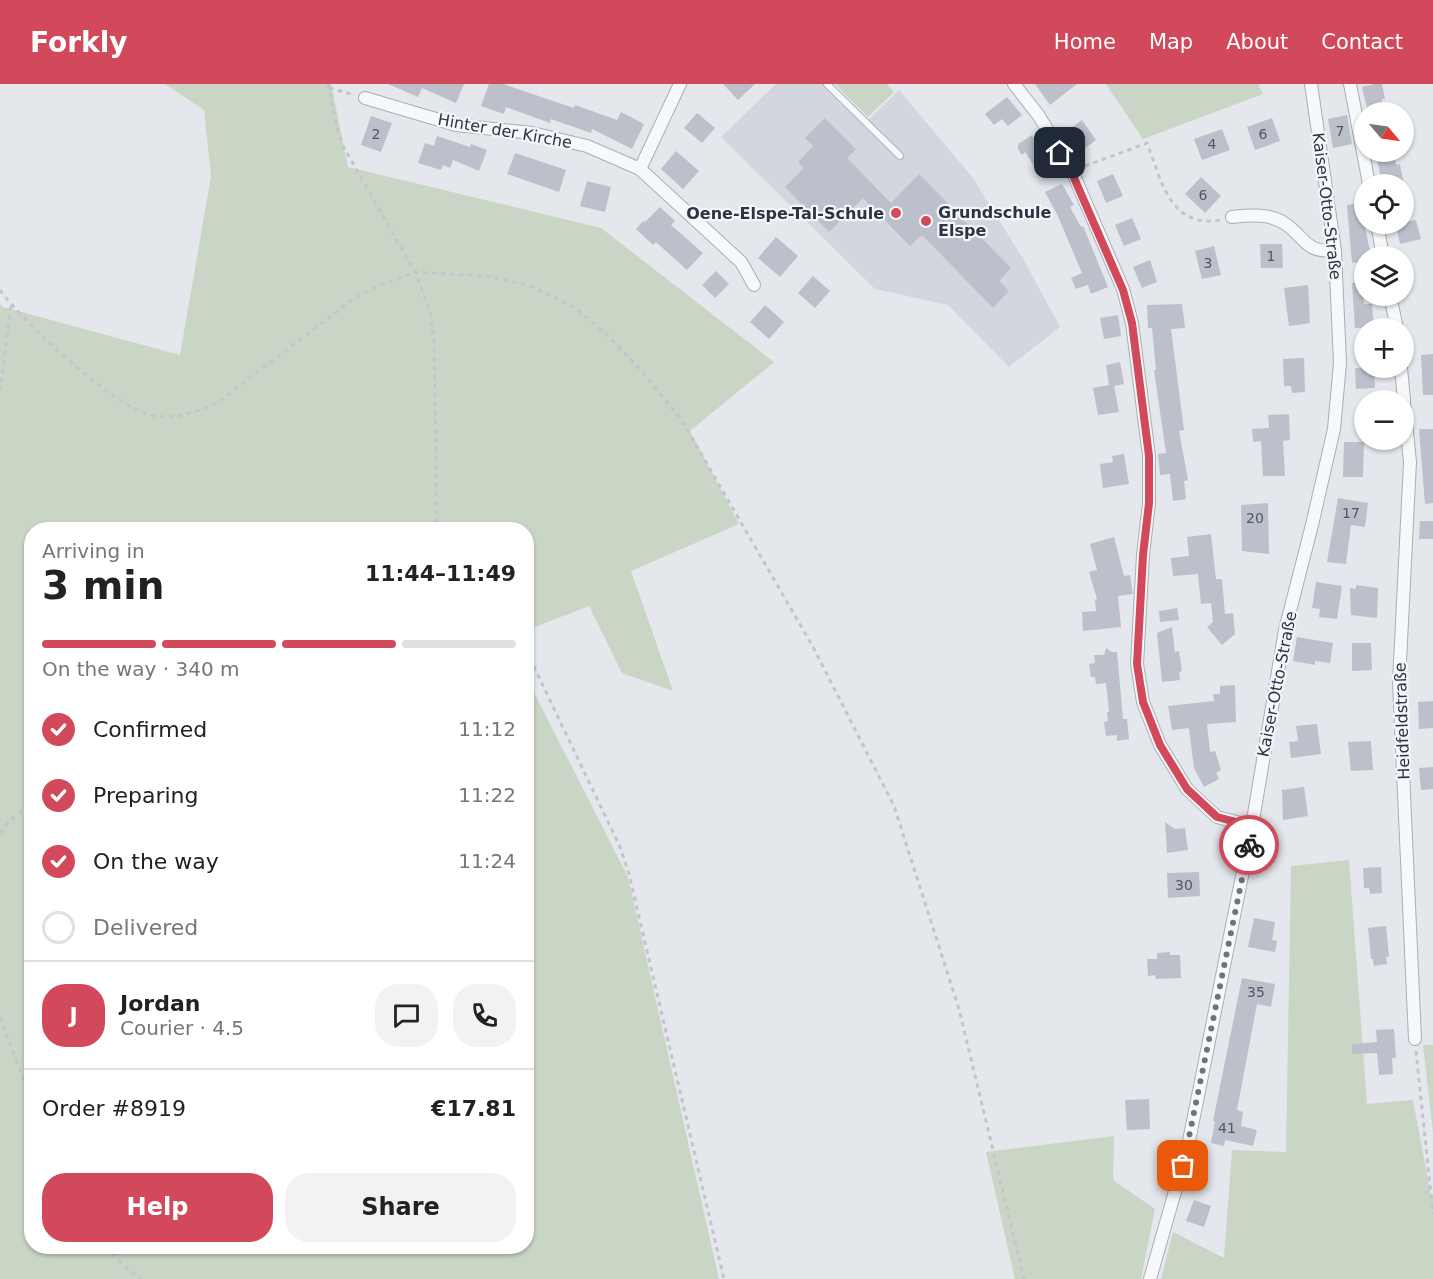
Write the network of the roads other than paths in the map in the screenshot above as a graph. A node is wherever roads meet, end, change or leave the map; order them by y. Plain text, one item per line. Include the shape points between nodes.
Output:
1 (680, 84) edge
2 (827, 84) edge
3 (1014, 84) edge
4 (1311, 84) edge
5 (1350, 84) edge
6 (365, 98) road end
7 (900, 156) dead end
8 (640, 169) junction
9 (1367, 174) edge
10 (1232, 217) road end
11 (1335, 251) junction
12 (754, 285) dead end
13 (1409, 450) edge
14 (1252, 826) junction
15 (1415, 1039) road end
16 (1150, 1279) edge

1 - 8 street
2 - 7 lane
3 - 14 street via 1039,116 1071,171 1123,290 1132,323 1149,456 1137,664 1143,702 1160,745 1194,796 1217,817
4 - 11 street, Kaiser-Otto-Straße
5 - 9 street
6 - 8 street, Hinter der Kirche via 456,125 531,132 587,146
8 - 12 street, Hinter der Kirche via 741,262
10 - 11 street via 1272,218 1287,225 1312,248
11 - 14 street, Kaiser-Otto-Straße via 1340,363 1334,429 1285,630
13 - 15 street, Heidfeldstraße via 1400,682
14 - 16 street, Kaiser-Otto-Straße via 1188,1146

